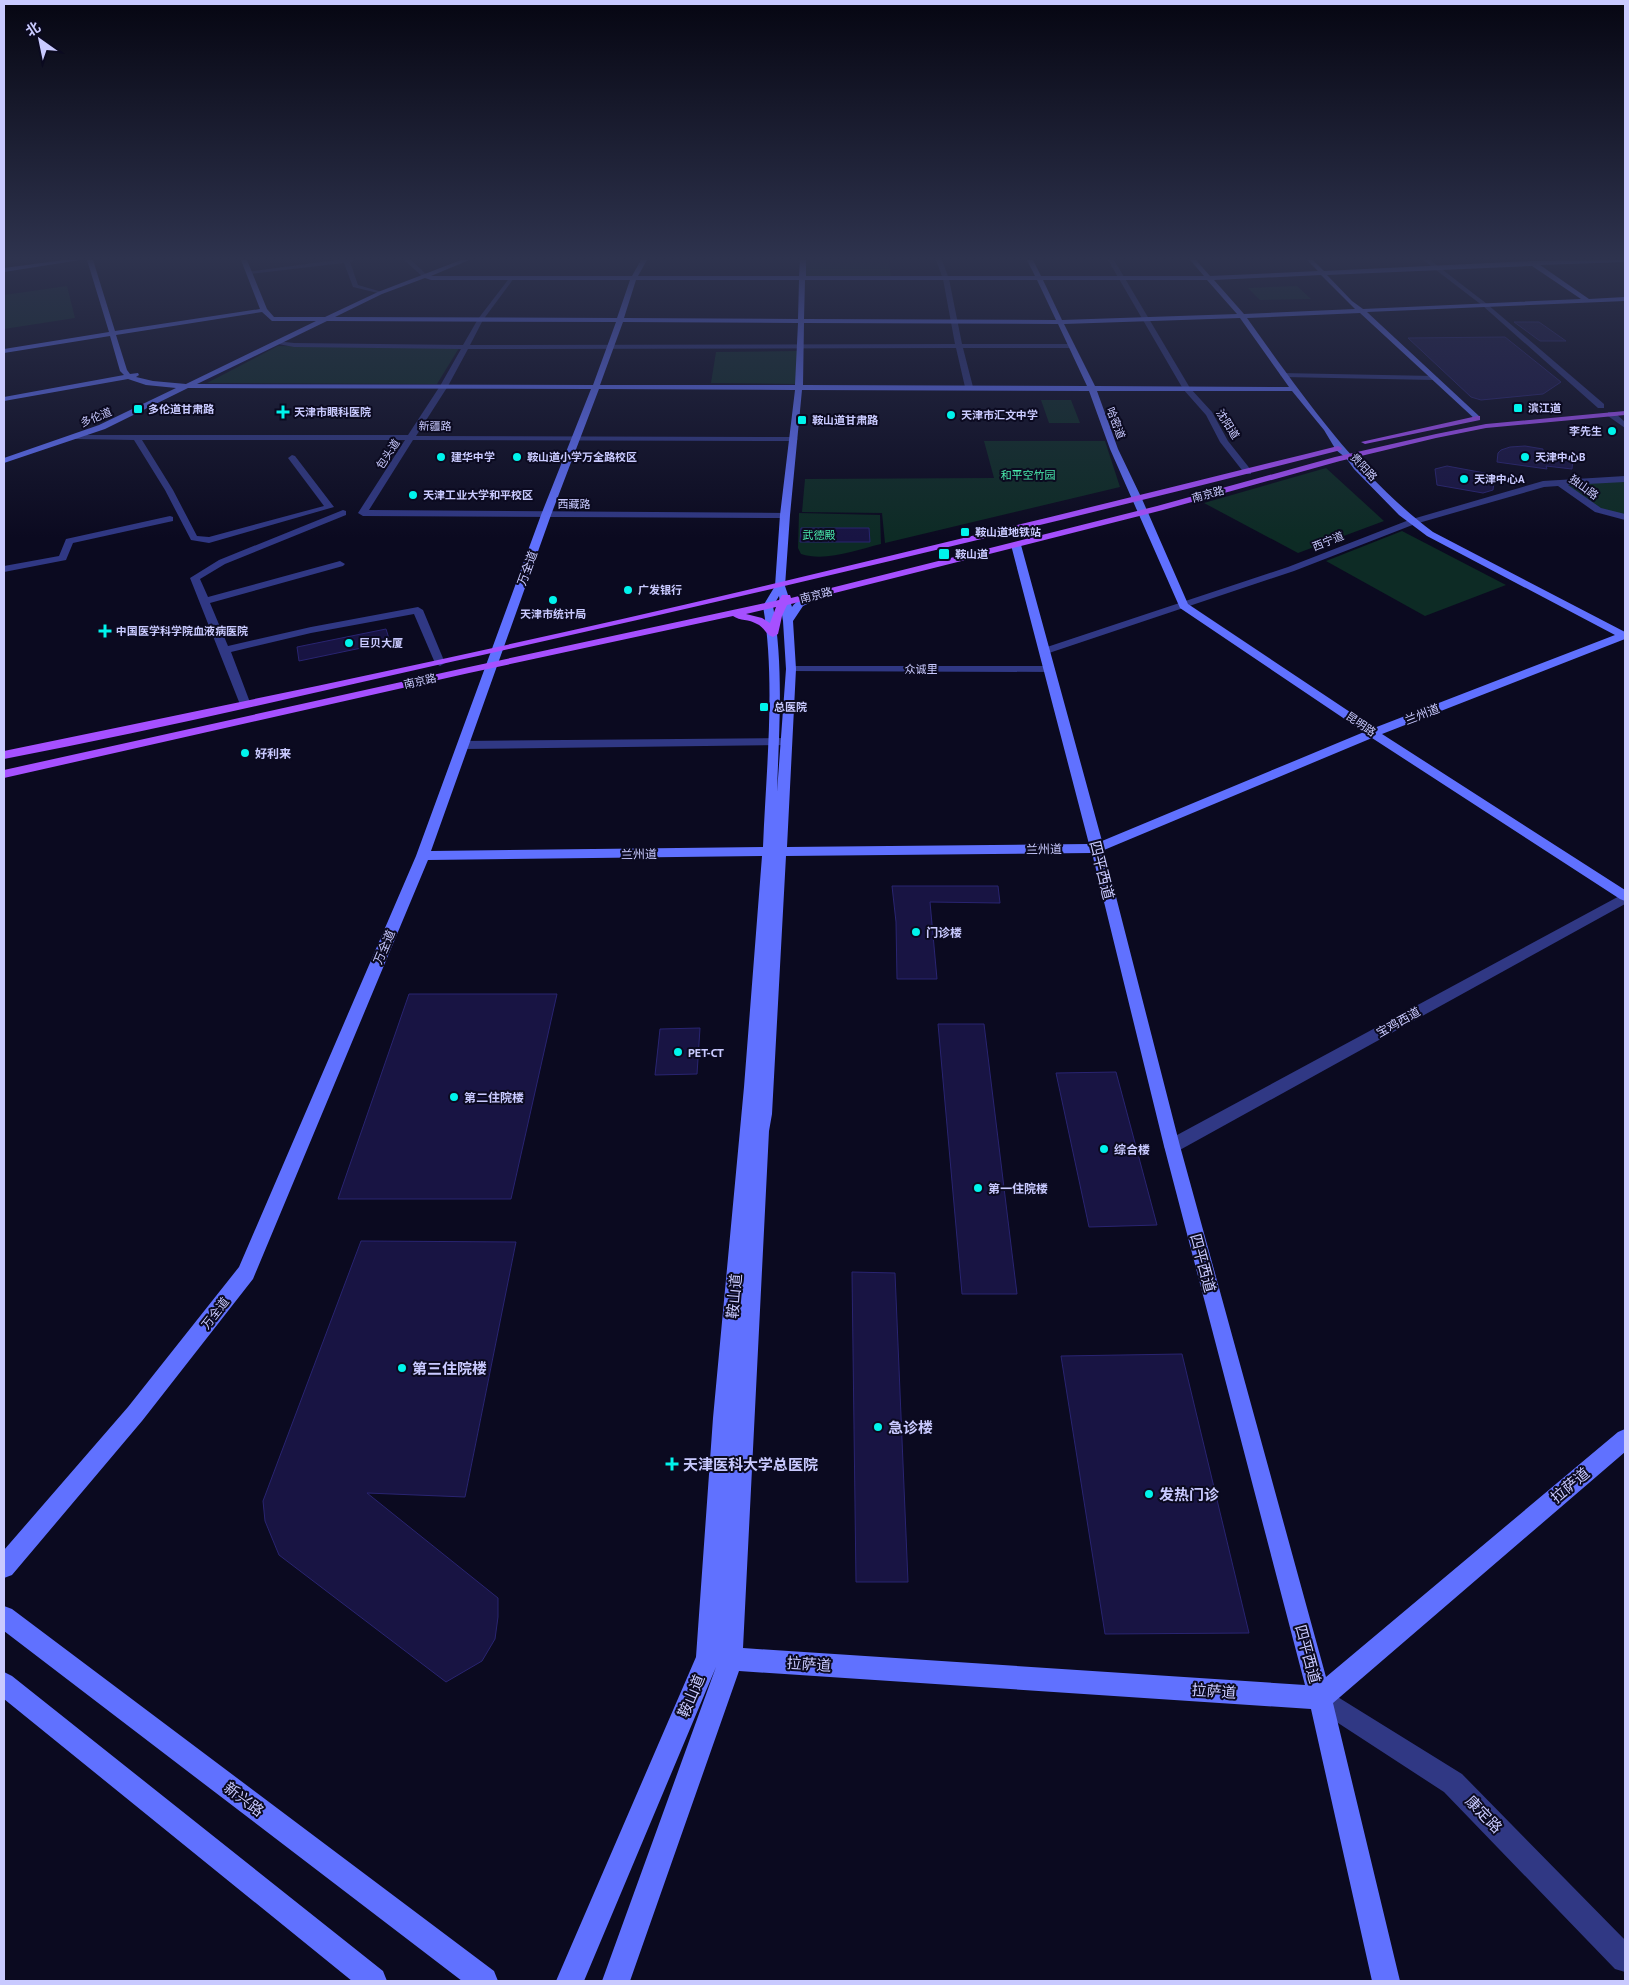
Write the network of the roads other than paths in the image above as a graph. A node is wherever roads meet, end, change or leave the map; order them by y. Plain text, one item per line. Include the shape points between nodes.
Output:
1 (119, 353) edge
2 (256, 353) edge
3 (462, 353) edge
4 (609, 353) edge
5 (800, 353) edge
6 (960, 353) edge
7 (1075, 353) edge
8 (1167, 353) edge
9 (1268, 353) edge
10 (1407, 353) edge
11 (1540, 353) edge
12 (1284, 375) junction
13 (128, 377) junction
14 (204, 378) junction
15 (1434, 378) junction
16 (189, 386) junction
17 (444, 386) junction
18 (594, 387) junction
19 (798, 387) junction
20 (968, 387) junction
21 (1092, 388) junction
22 (1187, 389) junction
23 (1294, 390) junction
24 (4, 398) edge
25 (1625, 403) edge
26 (1601, 406) junction
27 (1625, 413) edge
28 (1611, 414) junction
29 (1476, 418) junction
30 (1625, 426) edge
31 (76, 437) junction
32 (136, 437) junction
33 (412, 437) junction
34 (575, 439) junction
35 (794, 439) junction
36 (1339, 448) junction
37 (1349, 456) junction
38 (292, 458) dead end
39 (1338, 459) junction
40 (4, 461) edge
41 (1248, 472) junction
42 (1625, 479) edge
43 (1559, 482) junction
44 (1138, 499) junction
45 (1143, 512) junction
46 (343, 514) dead end
47 (363, 514) joint
48 (546, 515) junction
49 (785, 515) junction
50 (1625, 517) edge
51 (170, 519) dead end
52 (1408, 523) junction
53 (1016, 545) junction
54 (340, 564) dead end
55 (4, 569) edge
56 (816, 578) junction
57 (780, 586) junction
58 (835, 590) junction
59 (205, 601) junction
60 (784, 601) junction
61 (768, 606) junction
62 (1184, 606) junction
63 (712, 618) junction
64 (788, 621) junction
65 (773, 634) junction
66 (1622, 638) edge
67 (225, 650) junction
68 (1045, 651) junction
69 (495, 658) junction
70 (440, 663) junction
71 (791, 668) junction
72 (1050, 668) junction
73 (245, 706) junction
74 (1374, 732) junction
75 (779, 742) junction
76 (463, 745) junction
77 (4, 755) edge
78 (4, 774) edge
79 (1097, 848) junction
80 (775, 852) junction
81 (423, 856) junction
82 (1625, 897) edge
83 (1172, 1146) junction
84 (1625, 1439) edge
85 (4, 1567) edge
86 (4, 1617) edge
87 (719, 1658) junction
88 (4, 1684) edge
89 (1320, 1698) junction
90 (1625, 1959) edge
91 (373, 1981) edge
92 (484, 1981) edge
93 (570, 1981) edge
94 (616, 1981) edge
95 (1386, 1981) edge

1 - 13 street
2 - 14 street, 多伦道
3 - 17 street, 包头道
4 - 18 street, 万全道
5 - 19 street, 鞍山道
6 - 20 street
7 - 21 street, 哈密道
8 - 22 street, 沈阳道
9 - 12 street
10 - 15 street
11 - 26 street
12 - 15 street
12 - 23 street
13 - 14 street via 136,371 144,377 181,382
13 - 16 street
13 - 24 street
14 - 16 street, 多伦道
15 - 29 street
16 - 17 street
16 - 31 street, 多伦道
17 - 18 street
17 - 33 street, 包头道
18 - 19 street
18 - 34 street, 万全道
19 - 20 street
19 - 35 street, 鞍山道
20 - 21 street
21 - 22 street
21 - 44 street, 哈密道 via 1114,450
22 - 23 street
22 - 41 street, 沈阳道 via 1209,414 1224,442
23 - 36 street
25 - 26 main road, 南京路
26 - 29 main road, 南京路
27 - 28 main road, 南京路
28 - 30 street
28 - 37 main road, 南京路 via 1486,426
29 - 36 main road, 南京路
31 - 32 street, 新疆路
31 - 40 street, 多伦道
32 - 33 street, 新疆路
32 - 38 street via 194,538 209,540 330,507
33 - 34 street, 新疆路
33 - 47 street, 包头道
34 - 35 street, 新疆路
34 - 48 street, 万全道
35 - 49 street, 鞍山道
36 - 37 street, 贵阳路
36 - 39 street, 贵阳路
36 - 41 main road, 南京路
37 - 39 main road, 南京路
37 - 52 street, 贵阳路
39 - 45 main road, 南京路
39 - 52 street, 贵阳路 via 1391,514
41 - 44 main road, 南京路
42 - 43 street, 西宁道
43 - 50 street, 独山路 via 1591,506 1607,514
43 - 52 street, 西宁道
44 - 45 street, 哈密道
44 - 56 main road, 南京路
45 - 53 main road, 南京路
45 - 62 street
46 - 59 street via 222,562 196,578
47 - 48 street, 西藏路
48 - 49 street, 西藏路
48 - 69 street, 万全道
49 - 57 street, 鞍山道
51 - 55 street via 69,540 63,558
52 - 62 street, 西宁道
52 - 66 street, 贵阳路
53 - 58 main road, 南京路
53 - 68 street, 四平西道
54 - 59 street
56 - 57 main road, 南京路
56 - 60 main road via 796,587
57 - 60 street, 鞍山道
57 - 61 street, 鞍山道
57 - 69 main road, 南京路
58 - 60 main road, 南京路
58 - 64 street via 799,604
59 - 67 street
60 - 61 main road, 南京路
60 - 64 street, 鞍山道
60 - 65 main road
61 - 63 main road, 南京路
61 - 65 street, 鞍山道
62 - 68 street, 西宁道
62 - 74 street, 昆明路
63 - 65 main road via 752,617
63 - 69 main road, 南京路
64 - 71 street, 鞍山道
65 - 75 street, 鞍山道 via 774,705
66 - 74 street, 兰州道
67 - 70 street via 418,610
67 - 73 street
68 - 72 street, 四平西道
69 - 70 main road, 南京路
69 - 76 street, 万全道
69 - 78 main road, 南京路
70 - 73 main road, 南京路
71 - 72 street, 众诚里
71 - 75 street, 鞍山道
72 - 79 street, 四平西道
73 - 77 main road, 南京路
74 - 79 street, 兰州道
74 - 82 street, 昆明路
75 - 76 street
75 - 80 street, 鞍山道
76 - 81 street, 万全道
79 - 80 street, 兰州道
79 - 83 street, 四平西道
80 - 81 street, 兰州道
80 - 87 street, 鞍山道 via 764,1114
81 - 85 street, 万全道 via 246,1273 135,1414
82 - 83 street, 宝鸡西道
83 - 89 street, 四平西道
84 - 89 street, 拉萨道
86 - 92 street, 新兴路
87 - 89 street, 拉萨道
87 - 93 street, 鞍山道
87 - 94 street, 鞍山道
88 - 91 street
89 - 90 street, 康定路 via 1453,1783
89 - 95 street, 四平西道

